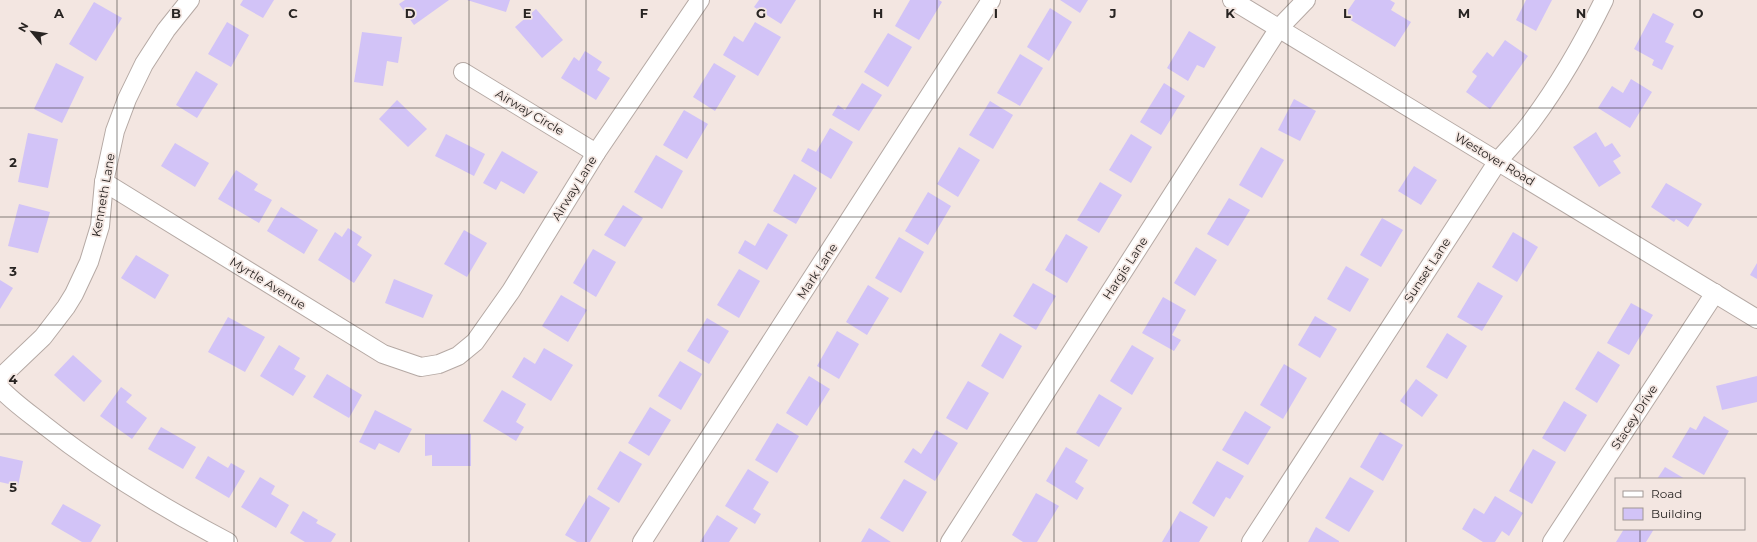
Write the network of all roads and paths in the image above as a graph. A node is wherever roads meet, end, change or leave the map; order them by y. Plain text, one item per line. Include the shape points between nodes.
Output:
1 (190, 0) edge
2 (700, 0) edge
3 (991, 0) edge
4 (1232, 0) edge
5 (1306, 0) edge
6 (1604, 0) edge
7 (1279, 28) junction
8 (463, 72) dead end
9 (596, 153) junction
10 (1498, 161) junction
11 (104, 182) junction
12 (1715, 293) junction
13 (1757, 319) edge
14 (439, 364) joint
15 (0, 378) edge
16 (0, 388) edge
17 (228, 542) edge
18 (642, 542) edge
19 (950, 542) edge
20 (1251, 542) edge
21 (1552, 542) edge

1 - 11 street, Kenneth Lane via 144,64 127,99 115,132
2 - 9 street, Airway Lane
3 - 18 street, Mark Lane
4 - 7 street, Westover Road
5 - 7 street, Hargis Lane
6 - 10 street, Sunset Lane via 1582,46 1561,80 1531,122
7 - 10 street, Westover Road
7 - 19 street, Hargis Lane
8 - 9 street, Airway Circle
9 - 14 street, Airway Lane via 511,291 475,342 458,356
10 - 12 street, Westover Road
10 - 20 street, Sunset Lane
11 - 14 street, Myrtle Avenue via 383,354 421,367
11 - 15 street, Kenneth Lane via 100,226 89,262 74,294 43,337
12 - 13 street, Westover Road
12 - 21 street, Stacey Drive
16 - 17 street via 78,452 110,474 179,517

